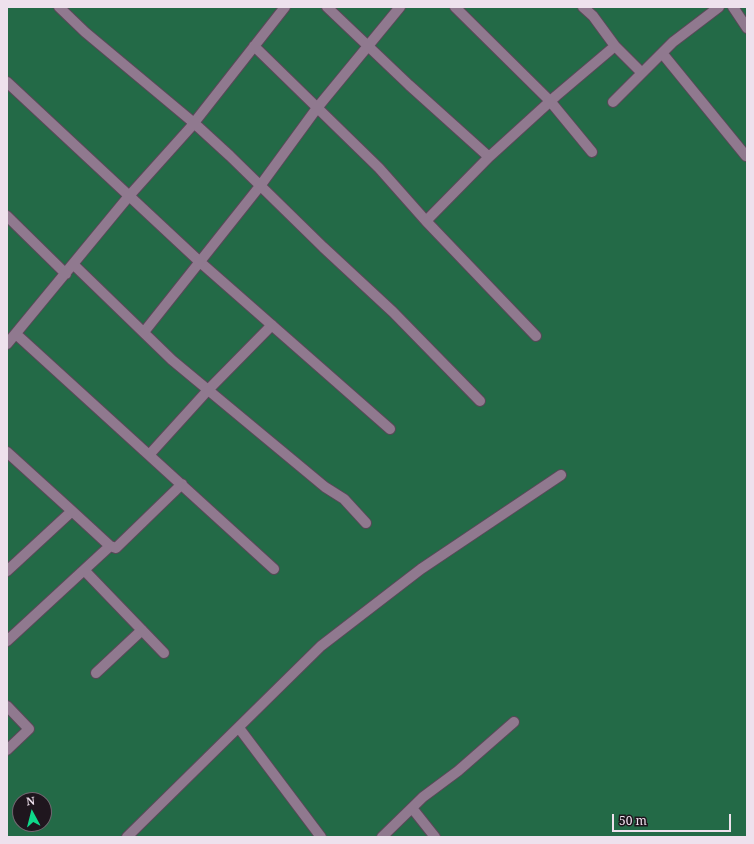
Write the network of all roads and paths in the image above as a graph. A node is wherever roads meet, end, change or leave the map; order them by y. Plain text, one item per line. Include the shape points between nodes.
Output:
1 (59, 7) edge
2 (285, 7) edge
3 (327, 7) edge
4 (400, 7) edge
5 (455, 7) edge
6 (583, 7) edge
7 (719, 7) edge
8 (733, 7) edge
9 (747, 28) edge
10 (254, 46) junction
11 (368, 46) junction
12 (615, 46) junction
13 (662, 53) junction
14 (642, 73) junction
15 (7, 82) edge
16 (550, 101) junction
17 (613, 102) dead end
18 (317, 108) junction
19 (194, 123) junction
20 (592, 152) dead end
21 (746, 156) dead end
22 (489, 157) junction
23 (260, 186) junction
24 (129, 196) junction
25 (7, 216) edge
26 (426, 221) junction
27 (200, 262) junction
28 (73, 264) junction
29 (66, 274) junction
30 (272, 325) junction
31 (144, 332) junction
32 (16, 334) junction
33 (536, 336) dead end
34 (7, 344) edge
35 (208, 390) junction
36 (480, 401) dead end
37 (390, 429) dead end
38 (7, 452) edge
39 (149, 455) junction
40 (560, 476) dead end
41 (182, 484) junction
42 (72, 511) junction
43 (366, 523) dead end
44 (110, 546) junction
45 (274, 569) dead end
46 (84, 570) junction
47 (7, 571) edge
48 (142, 630) junction
49 (7, 641) edge
50 (164, 653) dead end
51 (96, 673) dead end
52 (7, 706) edge
53 (514, 722) dead end
54 (239, 728) junction
55 (7, 750) edge
56 (412, 808) junction
57 (127, 837) edge
58 (321, 837) edge
59 (382, 837) edge
60 (435, 837) edge

1 - 19 street
2 - 10 street
3 - 11 street
4 - 11 street
5 - 16 street
6 - 12 street
7 - 13 street
8 - 9 street
10 - 18 street
10 - 19 street
11 - 18 street
11 - 22 street
12 - 14 street
12 - 16 street
13 - 14 street
13 - 21 street
14 - 17 street
15 - 24 street
16 - 20 street
16 - 22 street
18 - 23 street
18 - 26 street via 379,168
19 - 23 street
19 - 24 street
22 - 26 street
23 - 27 street
23 - 36 street via 393,312
24 - 27 street
24 - 28 street
25 - 29 street
26 - 33 street
27 - 30 street
27 - 31 street
28 - 29 street
28 - 31 street
29 - 32 street
30 - 35 street
30 - 37 street
31 - 35 street
32 - 34 street
32 - 39 street
35 - 39 street
35 - 43 street via 325,487 344,499
38 - 42 street
39 - 41 street
40 - 54 street via 422,569 322,646
41 - 44 street via 116,548
41 - 45 street
42 - 44 street
42 - 47 street
44 - 46 street
46 - 48 street
46 - 49 street
48 - 50 street
48 - 51 street
52 - 55 street via 29,729
53 - 56 street
54 - 57 street
54 - 58 street
56 - 59 street
56 - 60 street

